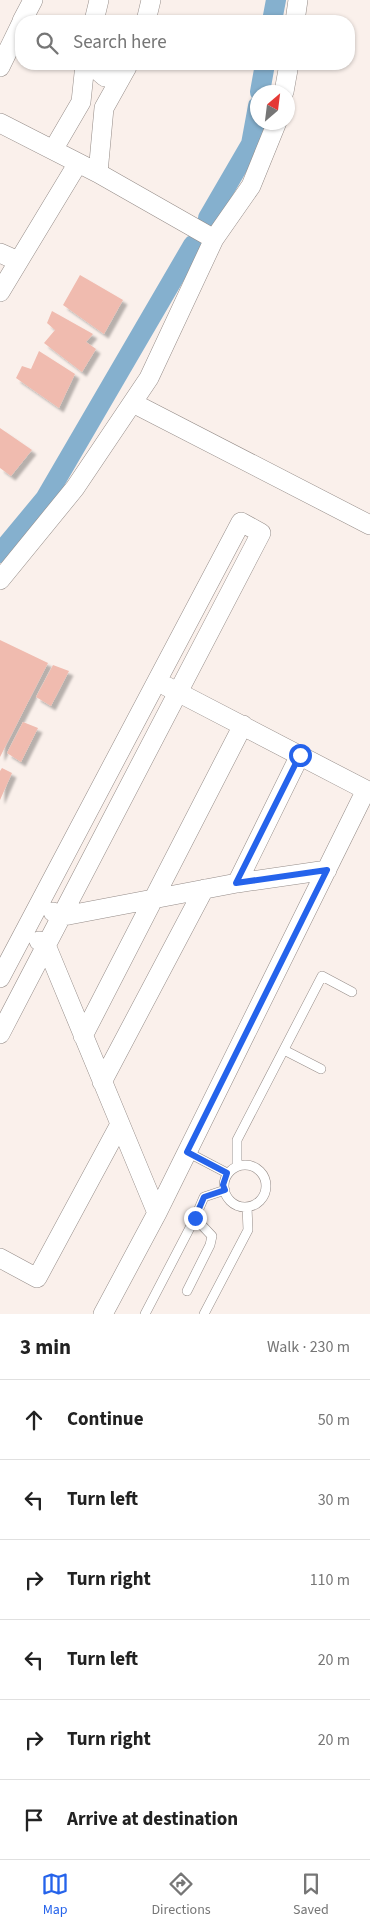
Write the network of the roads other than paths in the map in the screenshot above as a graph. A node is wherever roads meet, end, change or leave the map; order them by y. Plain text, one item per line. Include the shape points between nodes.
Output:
1 (33, 0) edge
2 (99, 0) edge
3 (152, 0) edge
4 (298, 0) edge
5 (26, 15) edge
6 (95, 15) edge
7 (148, 15) edge
8 (296, 15) edge
9 (15, 36) edge
10 (0, 67) edge
11 (84, 70) edge
12 (97, 70) edge
13 (123, 70) edge
14 (125, 70) edge
15 (288, 70) edge
16 (285, 85) edge
17 (0, 123) edge
18 (274, 130) edge
19 (53, 150) junction
20 (78, 163) junction
21 (98, 174) junction
22 (214, 239) junction
23 (0, 253) edge
24 (18, 262) junction
25 (0, 292) edge
26 (132, 403) junction
27 (370, 525) edge
28 (0, 580) edge
29 (156, 681) junction
30 (177, 692) junction
31 (243, 725) junction
32 (300, 755) junction
33 (327, 870) junction
34 (236, 883) junction
35 (204, 888) junction
36 (155, 898) junction
37 (39, 904) junction
38 (60, 916) junction
39 (24, 933) junction
40 (46, 945) junction
41 (0, 978) edge
42 (352, 992) dead end
43 (0, 1034) edge
44 (83, 1036) junction
45 (284, 1050) junction
46 (321, 1070) dead end
47 (102, 1082) junction
48 (119, 1126) junction
49 (187, 1152) junction
50 (237, 1166) junction
51 (227, 1173) junction
52 (225, 1190) junction
53 (247, 1207) junction
54 (156, 1213) junction
55 (195, 1218) junction
56 (0, 1258) edge
57 (187, 1290) dead end
58 (103, 1314) edge
59 (145, 1314) edge
60 (204, 1314) edge

1 - 5 street
2 - 6 street
3 - 7 street
4 - 8 street
9 - 10 street
11 - 19 street via 81,102
12 - 13 street via 105,77
14 - 21 street via 104,108
15 - 16 street
17 - 19 street
18 - 22 street via 251,186
19 - 20 street
20 - 21 street
20 - 24 street
21 - 22 street
22 - 26 street via 149,378
23 - 24 street
24 - 25 street
26 - 27 street
26 - 28 street via 75,488
29 - 30 street
29 - 30 street via 241,522 261,533
29 - 37 street
30 - 31 street
30 - 38 street
31 - 32 street
31 - 36 street
32 - 33 street via 366,790
32 - 34 street
33 - 34 street
33 - 49 street
34 - 35 street
35 - 36 street
35 - 47 street
36 - 38 street
36 - 44 street
37 - 38 street
37 - 39 street
38 - 40 street
39 - 40 street
39 - 41 street
40 - 43 street
40 - 44 street
42 - 45 lane via 322,976
44 - 47 street
45 - 46 lane
45 - 50 lane via 237,1140
47 - 48 street
48 - 54 street
48 - 56 street via 37,1278
49 - 51 lane
49 - 54 street
50 - 51 lane
50 - 53 lane via 249,1165 259,1170 266,1181 262,1198
51 - 52 lane via 223,1185
52 - 53 lane via 226,1196 235,1204
52 - 55 lane via 204,1197
53 - 60 lane via 248,1230
54 - 58 street
55 - 57 lane via 212,1236
55 - 59 lane

